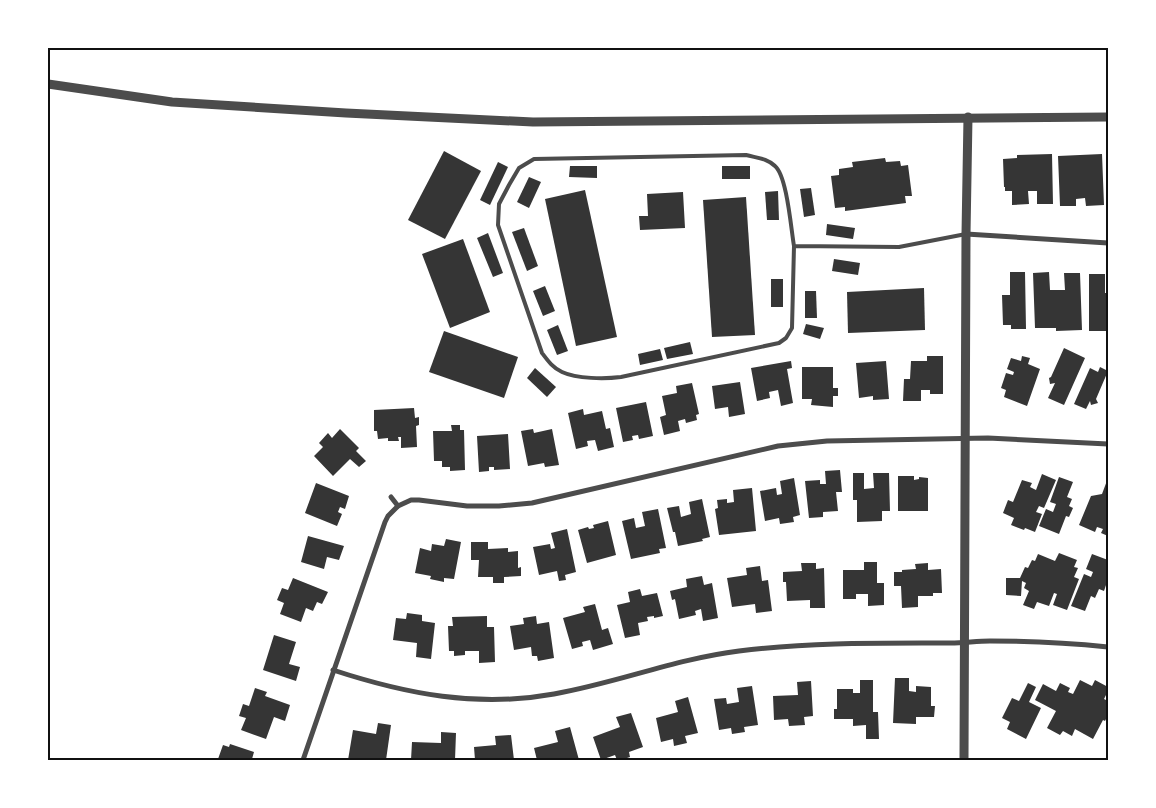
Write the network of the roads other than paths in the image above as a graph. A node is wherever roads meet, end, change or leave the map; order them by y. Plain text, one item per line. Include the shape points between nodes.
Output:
1 (48, 84) edge
2 (968, 117) junction
3 (1108, 117) edge
4 (966, 234) junction
5 (1108, 243) edge
6 (794, 246) junction
7 (965, 439) junction
8 (1108, 444) edge
9 (391, 497) dead end
10 (398, 506) junction
11 (966, 642) junction
12 (1108, 646) edge
13 (334, 670) junction
14 (303, 760) edge
15 (964, 760) edge

1 - 2 street via 172,102 533,122
2 - 3 street
2 - 4 street
4 - 5 street
4 - 6 lane via 899,247
4 - 7 street
6 - 6 lane via 783,178 777,167 767,160 746,156 534,159 519,168 499,204 498,225 542,354 563,373 600,379 778,343 786,338 792,328
7 - 8 street
7 - 10 street via 795,443 532,503 466,506 411,500
7 - 11 street
9 - 10 street
10 - 13 street via 385,522
11 - 12 street
11 - 13 street via 823,644 736,652 672,664 554,694 508,699 461,699 417,693
11 - 15 street
13 - 14 street

